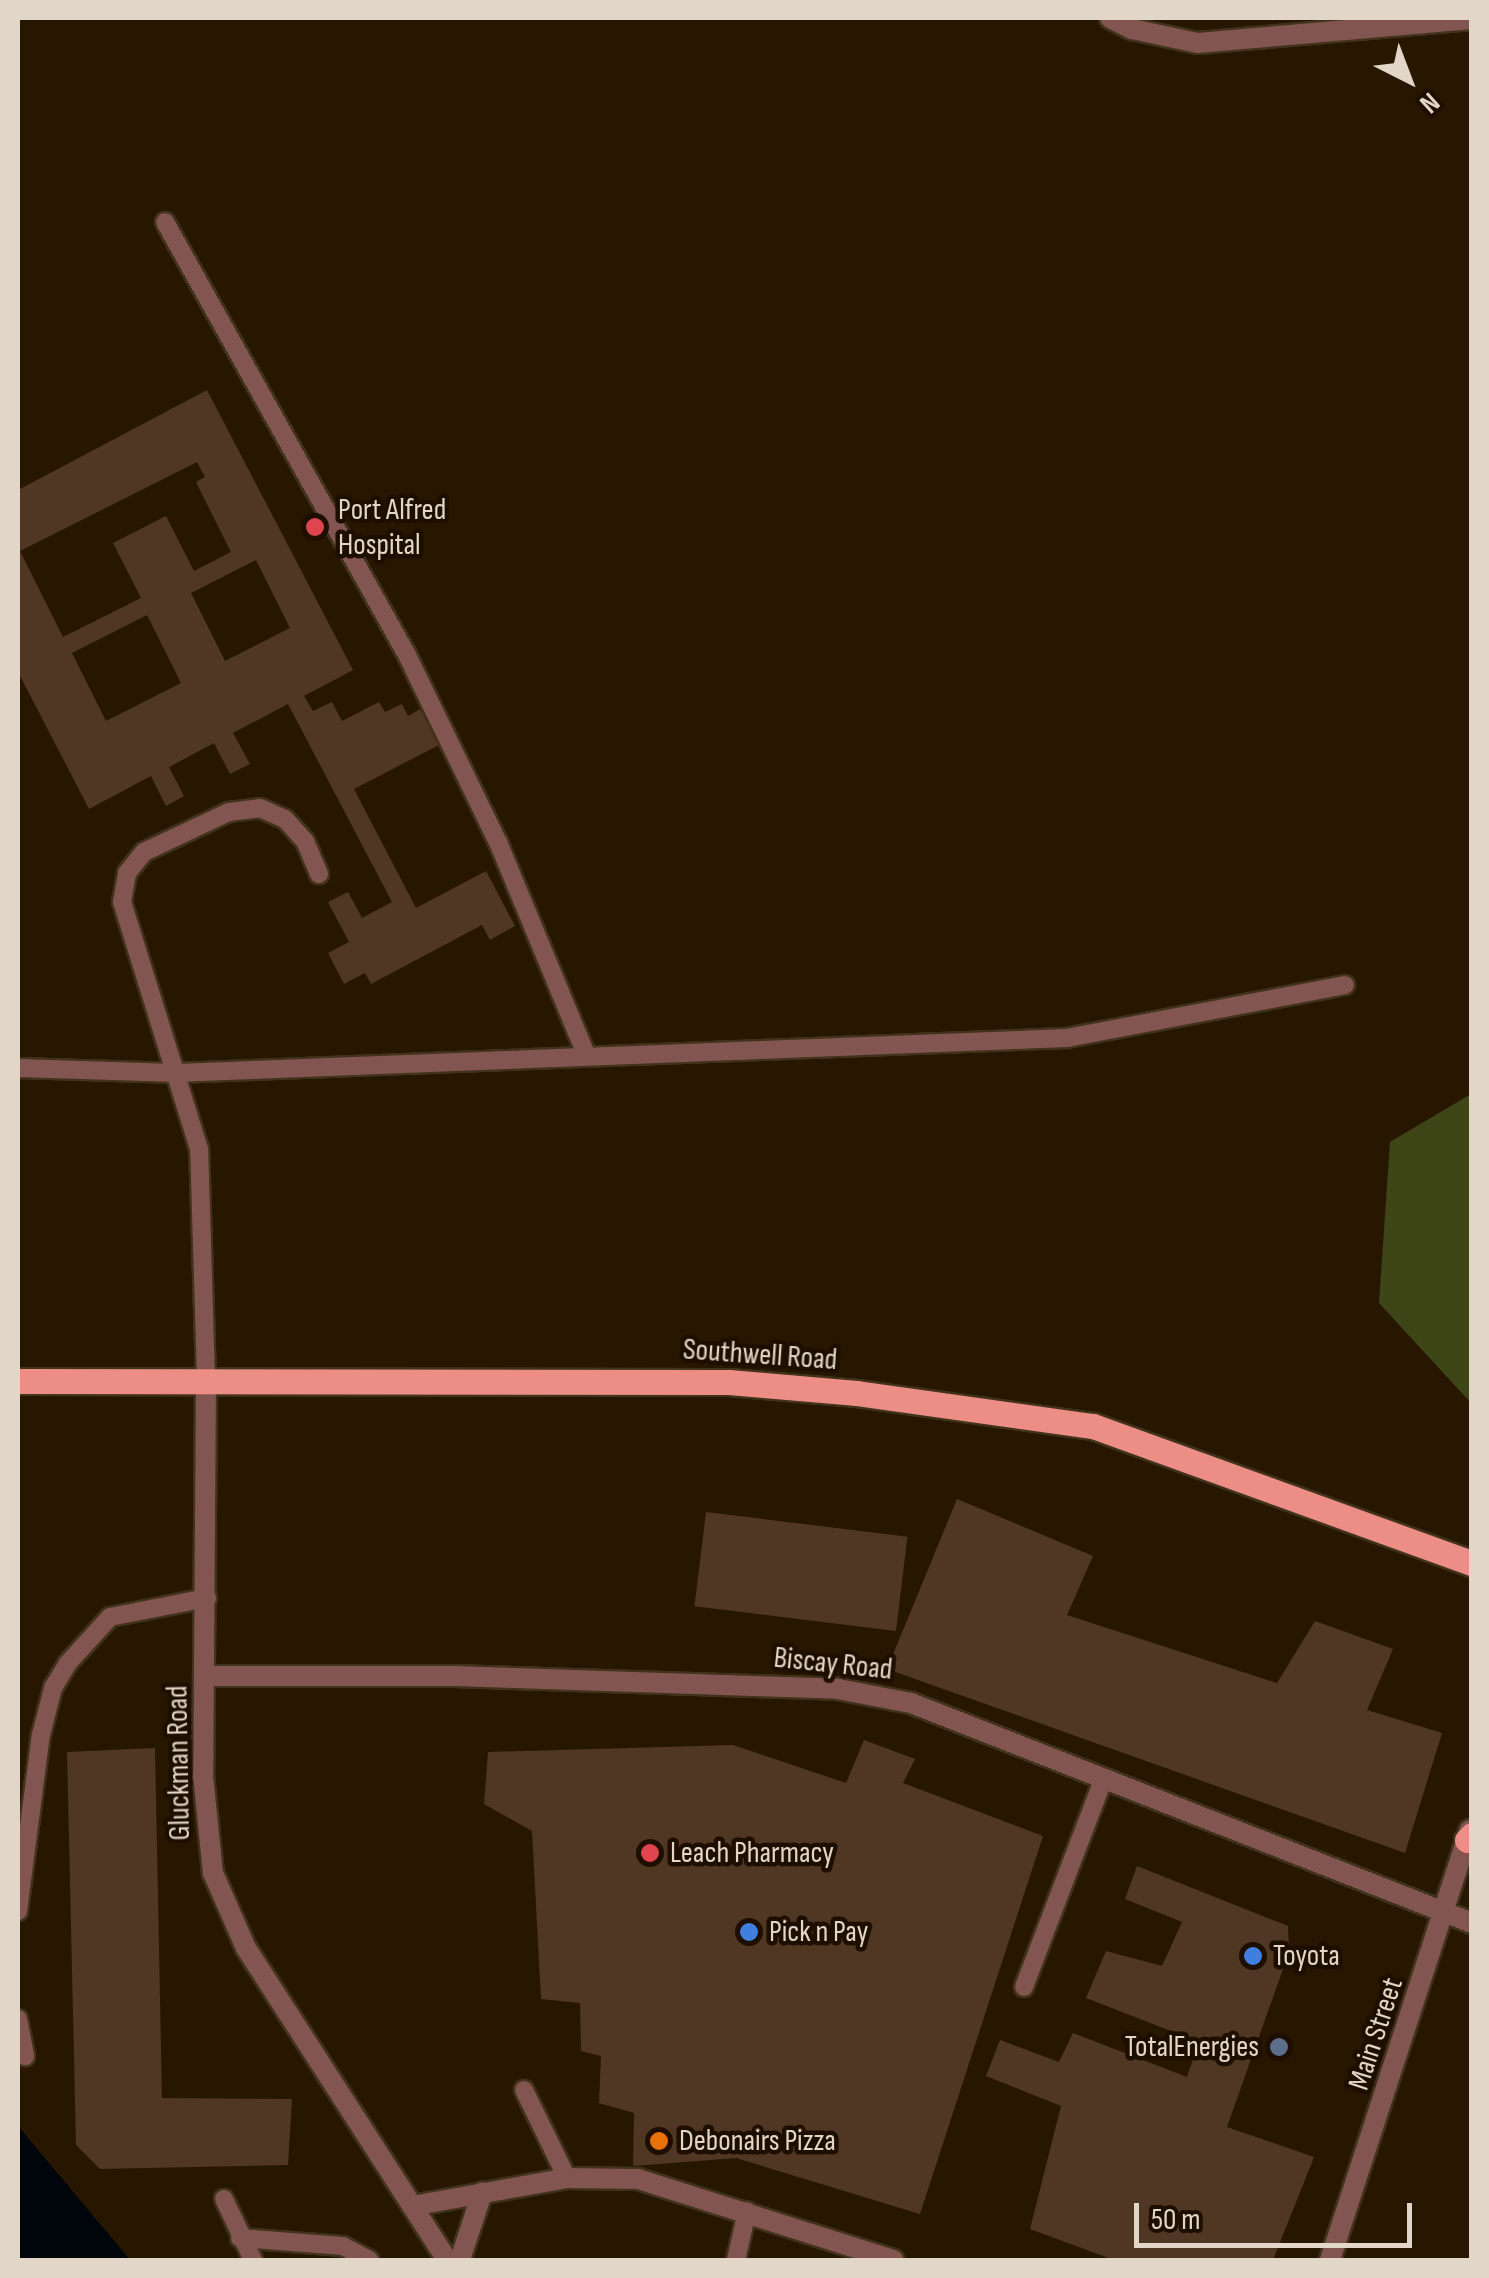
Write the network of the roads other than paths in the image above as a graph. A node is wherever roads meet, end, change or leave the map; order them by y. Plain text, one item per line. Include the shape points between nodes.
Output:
1 (1110, 18) edge
2 (1472, 19) edge
3 (165, 222) dead end
4 (319, 874) dead end
5 (1345, 986) dead end
6 (586, 1054) junction
7 (18, 1068) edge
8 (176, 1074) junction
9 (206, 1379) junction
10 (18, 1381) edge
11 (1462, 1560) edge
12 (1472, 1584) edge
13 (207, 1598) junction
14 (208, 1676) junction
15 (1103, 1780) junction
16 (1470, 1833) edge
17 (18, 1911) edge
18 (1446, 1914) junction
19 (1472, 1923) edge
20 (1024, 1987) dead end
21 (18, 2019) edge
22 (25, 2056) dead end
23 (524, 2090) dead end
24 (567, 2178) junction
25 (482, 2193) junction
26 (224, 2199) dead end
27 (412, 2206) junction
28 (748, 2211) junction
29 (240, 2238) junction
30 (252, 2260) edge
31 (368, 2260) edge
32 (447, 2260) edge
33 (460, 2260) edge
34 (736, 2260) edge
35 (893, 2260) edge
36 (1330, 2260) edge

1 - 2 street via 1198,43
3 - 6 lane via 408,655 498,842
4 - 8 lane via 295,830 260,808 229,812 144,852 127,873 122,902
5 - 6 lane via 1066,1038
6 - 8 lane
7 - 8 lane
8 - 9 lane via 199,1149
9 - 10 main road, Southwell Road
9 - 11 main road, Southwell Road via 729,1382 1026,1415 1093,1426
9 - 13 street, Gluckman Road
11 - 12 main road
13 - 14 street, Gluckman Road
13 - 17 lane via 110,1617 68,1663 53,1688 41,1735
14 - 15 street, Biscay Road via 454,1676 838,1689 911,1703
14 - 27 street, Gluckman Road via 204,1804 220,1894 246,1948
15 - 18 street, Biscay Road
15 - 20 lane
16 - 18 street, Main Street
18 - 19 street, Biscay Road
18 - 36 street, Main Street
21 - 22 lane
23 - 24 lane
24 - 25 street
24 - 28 street via 638,2179
25 - 27 street
25 - 33 street
26 - 29 lane
27 - 32 street, Gluckman Road
28 - 34 lane
28 - 35 street
29 - 30 lane
29 - 31 lane via 343,2246

